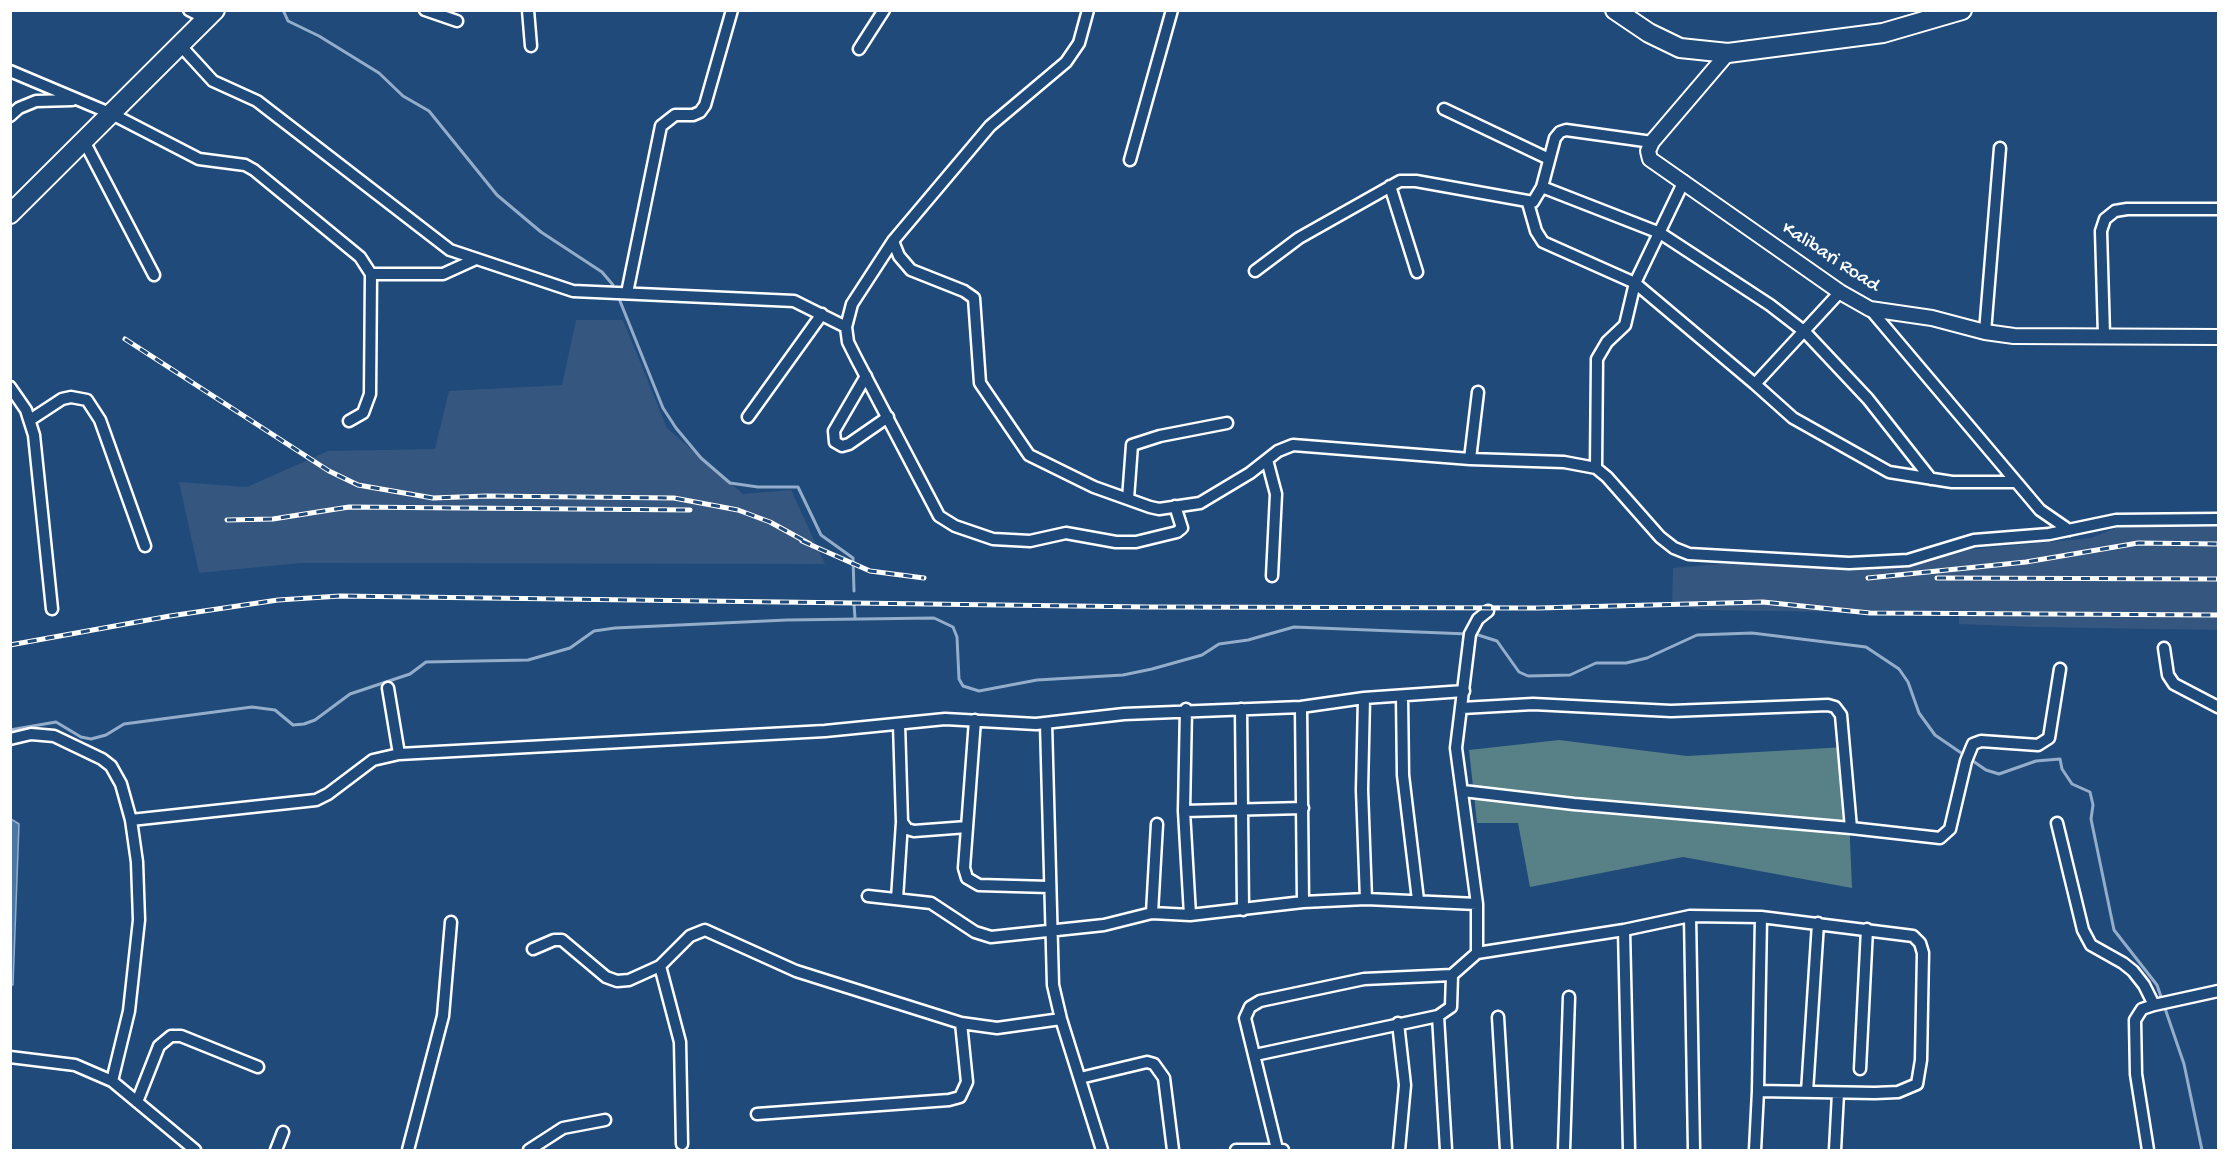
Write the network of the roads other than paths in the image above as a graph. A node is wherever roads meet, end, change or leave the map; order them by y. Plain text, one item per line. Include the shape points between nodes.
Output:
1 (189, 10) edge
2 (425, 10) edge
3 (528, 10) edge
4 (732, 10) edge
5 (884, 10) edge
6 (1088, 10) edge
7 (1172, 10) edge
8 (1615, 10) edge
9 (1962, 10) edge
10 (211, 15) edge
11 (1932, 16) edge
12 (457, 21) dead end
13 (180, 45) junction
14 (531, 46) dead end
15 (859, 49) dead end
16 (1728, 52) junction
17 (10, 71) edge
18 (78, 100) junction
19 (1444, 109) dead end
20 (112, 114) junction
21 (10, 116) edge
22 (84, 141) junction
23 (1652, 141) junction
24 (2000, 148) dead end
25 (1549, 159) junction
26 (1130, 160) dead end
27 (1684, 181) junction
28 (1390, 186) junction
29 (1542, 187) junction
30 (1528, 202) junction
31 (2218, 209) edge
32 (10, 214) edge
33 (1660, 233) junction
34 (893, 241) junction
35 (476, 259) junction
36 (1255, 271) dead end
37 (1417, 272) dead end
38 (154, 274) dead end
39 (371, 274) junction
40 (1635, 283) junction
41 (1840, 292) junction
42 (627, 293) junction
43 (1870, 309) junction
44 (822, 314) junction
45 (846, 327) junction
46 (1806, 332) junction
47 (1985, 332) junction
48 (2104, 334) junction
49 (2218, 338) edge
50 (866, 376) junction
51 (1755, 384) junction
52 (10, 387) edge
53 (1478, 392) dead end
54 (748, 417) dead end
55 (888, 417) junction
56 (30, 420) junction
57 (349, 421) dead end
58 (1227, 423) dead end
59 (1470, 459) junction
60 (1267, 460) junction
61 (1596, 468) junction
62 (1931, 479) junction
63 (2014, 482) junction
64 (1128, 499) junction
65 (1175, 506) junction
66 (2218, 519) edge
67 (2069, 530) junction
68 (145, 546) dead end
69 (1272, 576) dead end
70 (52, 609) dead end
71 (1488, 611) dead end
72 (2164, 648) dead end
73 (2060, 669) dead end
74 (388, 688) dead end
75 (1464, 691) junction
76 (1402, 696) junction
77 (1364, 698) junction
78 (1301, 707) junction
79 (2218, 707) edge
80 (1462, 708) junction
81 (1186, 709) junction
82 (1241, 709) junction
83 (975, 720) junction
84 (1046, 723) junction
85 (899, 724) junction
86 (10, 739) edge
87 (399, 754) junction
88 (1463, 791) junction
89 (1242, 808) junction
90 (1303, 808) junction
91 (1184, 811) junction
92 (131, 820) junction
93 (902, 822) junction
94 (2057, 822) dead end
95 (1157, 824) dead end
96 (967, 827) junction
97 (1851, 828) junction
98 (1049, 887) junction
99 (868, 896) dead end
100 (897, 899) junction
101 (1366, 899) junction
102 (1418, 900) junction
103 (1303, 902) junction
104 (1477, 904) junction
105 (1243, 910) junction
106 (1152, 913) junction
107 (1190, 915) junction
108 (1690, 916) junction
109 (1761, 917) junction
110 (451, 922) dead end
111 (1818, 923) junction
112 (1867, 929) junction
113 (1051, 930) junction
114 (1624, 930) junction
115 (533, 950) dead end
116 (1477, 952) junction
117 (660, 966) junction
118 (1452, 975) junction
119 (2218, 991) edge
120 (1569, 997) dead end
121 (2157, 1004) junction
122 (1438, 1016) junction
123 (1498, 1017) dead end
124 (1061, 1019) junction
125 (961, 1023) junction
126 (1398, 1023) junction
127 (1255, 1055) junction
128 (10, 1057) edge
129 (258, 1067) dead end
130 (1860, 1069) dead end
131 (1080, 1078) junction
132 (112, 1081) junction
133 (1758, 1091) junction
134 (1808, 1092) junction
135 (1838, 1092) junction
136 (137, 1102) junction
137 (757, 1114) dead end
138 (605, 1120) dead end
139 (283, 1132) dead end
140 (682, 1144) dead end
141 (195, 1150) edge
142 (276, 1150) edge
143 (408, 1150) edge
144 (529, 1150) edge
145 (1102, 1150) edge
146 (1173, 1150) edge
147 (1236, 1150) edge
148 (1280, 1150) edge
149 (1399, 1150) edge
150 (1446, 1150) edge
151 (1506, 1150) edge
152 (1564, 1150) edge
153 (1629, 1150) edge
154 (1694, 1150) edge
155 (1755, 1150) edge
156 (1835, 1150) edge
157 (2148, 1150) edge

1 - 10 street
2 - 12 street
3 - 14 street
4 - 42 street via 705,105 693,116 675,115 661,126
5 - 15 street
6 - 34 street via 1079,43 1066,62 990,126
7 - 26 street
8 - 16 highway via 1648,33 1680,48
9 - 11 highway
10 - 13 highway
11 - 16 highway via 1883,33
13 - 20 highway
13 - 35 street via 213,81 257,101 437,242
16 - 23 street
17 - 18 street
18 - 20 street
18 - 21 street via 36,101
19 - 25 street
20 - 22 highway
20 - 39 street via 199,159 245,165 254,170 360,257
22 - 32 highway
22 - 38 street
23 - 25 street via 1566,130 1555,138
23 - 27 street, Kalibari Road via 1648,151 1654,163
24 - 47 street
25 - 29 street
27 - 33 street
27 - 41 street, Kalibari Road
28 - 30 street via 1400,181 1416,181
28 - 36 street via 1299,238
28 - 37 street
29 - 30 street via 1536,199
29 - 33 street
30 - 40 street via 1543,242
31 - 48 street via 2127,209 2105,219 2101,231
33 - 40 street
33 - 46 street
34 - 45 street via 852,304
34 - 64 street via 911,270 974,298 980,383 1023,449 1048,466
35 - 39 street via 442,274
35 - 42 street via 573,291
39 - 57 street via 370,393 363,413
40 - 51 street
40 - 61 street via 1625,325 1596,359
41 - 43 street, Kalibari Road
41 - 46 street
42 - 44 street via 794,301
43 - 47 street, Kalibari Road via 1932,318
43 - 63 street
44 - 45 street
44 - 54 street
45 - 50 street via 848,342
46 - 51 street
46 - 62 street via 1868,399
47 - 48 street, Kalibari Road via 2014,336
48 - 49 street, Kalibari Road
50 - 55 street
50 - 55 street via 834,431 835,442 849,444
51 - 62 street via 1793,418 1889,472
52 - 56 street
53 - 59 street
55 - 65 street via 939,516 973,534 1019,542 1066,533 1136,542 1182,528
56 - 68 street via 62,399 71,396 87,400 100,420
56 - 70 street
58 - 64 street via 1132,445
59 - 60 street via 1293,445
59 - 61 street via 1564,462
60 - 65 street via 1200,503
60 - 69 street via 1276,494
61 - 67 street via 1660,537 1689,554 1849,563 1908,560 1974,540
62 - 63 street
63 - 67 street via 2040,510
64 - 65 street via 1159,509
66 - 67 street via 2116,520
71 - 75 street via 1470,634
72 - 79 street via 2168,675 2174,684
73 - 97 street via 2049,738 2044,743 1973,744 1946,835 1940,838
74 - 87 street
75 - 76 street
75 - 80 street
76 - 77 street
76 - 102 street via 1403,775
77 - 78 street
77 - 101 street
78 - 82 street
78 - 90 street
80 - 88 street via 1456,748
80 - 97 street via 1533,704 1671,711 1835,707 1841,715
81 - 82 street
81 - 84 street
81 - 91 street
82 - 89 street
83 - 84 street
83 - 85 street via 945,718
83 - 96 street
84 - 98 street
85 - 87 street
85 - 93 street
86 - 92 street via 45,733 102,759 121,784
87 - 92 street via 373,760 316,800
88 - 97 street via 1597,807
88 - 104 street
89 - 90 street
89 - 91 street
89 - 105 street
90 - 103 street
91 - 107 street
92 - 132 street via 139,890 136,968
93 - 96 street via 914,831
93 - 100 street
94 - 121 street via 2085,938 2133,971
95 - 106 street
96 - 98 street via 964,868 972,884
98 - 113 street
99 - 100 street
100 - 113 street via 931,903 983,936
101 - 102 street
101 - 103 street
102 - 104 street
103 - 105 street
104 - 116 street
105 - 107 street
106 - 107 street
106 - 113 street via 1122,922
108 - 109 street
108 - 114 street
108 - 154 street
109 - 111 street
109 - 133 street
110 - 143 street via 443,1016
111 - 112 street
111 - 134 street
112 - 130 street
112 - 135 street via 1913,936 1920,943 1920,1074 1917,1084 1898,1092
113 - 124 street via 1053,984
114 - 116 street
114 - 153 street
115 - 117 street via 562,940 599,973 617,981 629,980
116 - 118 street
117 - 125 street via 690,936 705,930 795,971
117 - 140 street via 680,1042
118 - 122 street via 1451,1007
118 - 127 street via 1364,979 1260,1001 1250,1007 1245,1018
119 - 121 street
120 - 152 street
121 - 157 street via 2142,1009 2135,1020 2136,1074
122 - 126 street
122 - 150 street
123 - 151 street
124 - 125 street via 990,1028
124 - 131 street
125 - 137 street via 967,1082 960,1097
126 - 127 street
126 - 149 street via 1405,1085
127 - 148 street
128 - 132 street via 75,1065
129 - 136 street via 181,1036 171,1036 159,1046
131 - 145 street
131 - 146 street via 1148,1062 1154,1064 1164,1078
132 - 136 street
133 - 134 street
133 - 155 street
134 - 135 street
135 - 156 street
136 - 141 street
138 - 144 street via 563,1128
139 - 142 street
147 - 148 street

